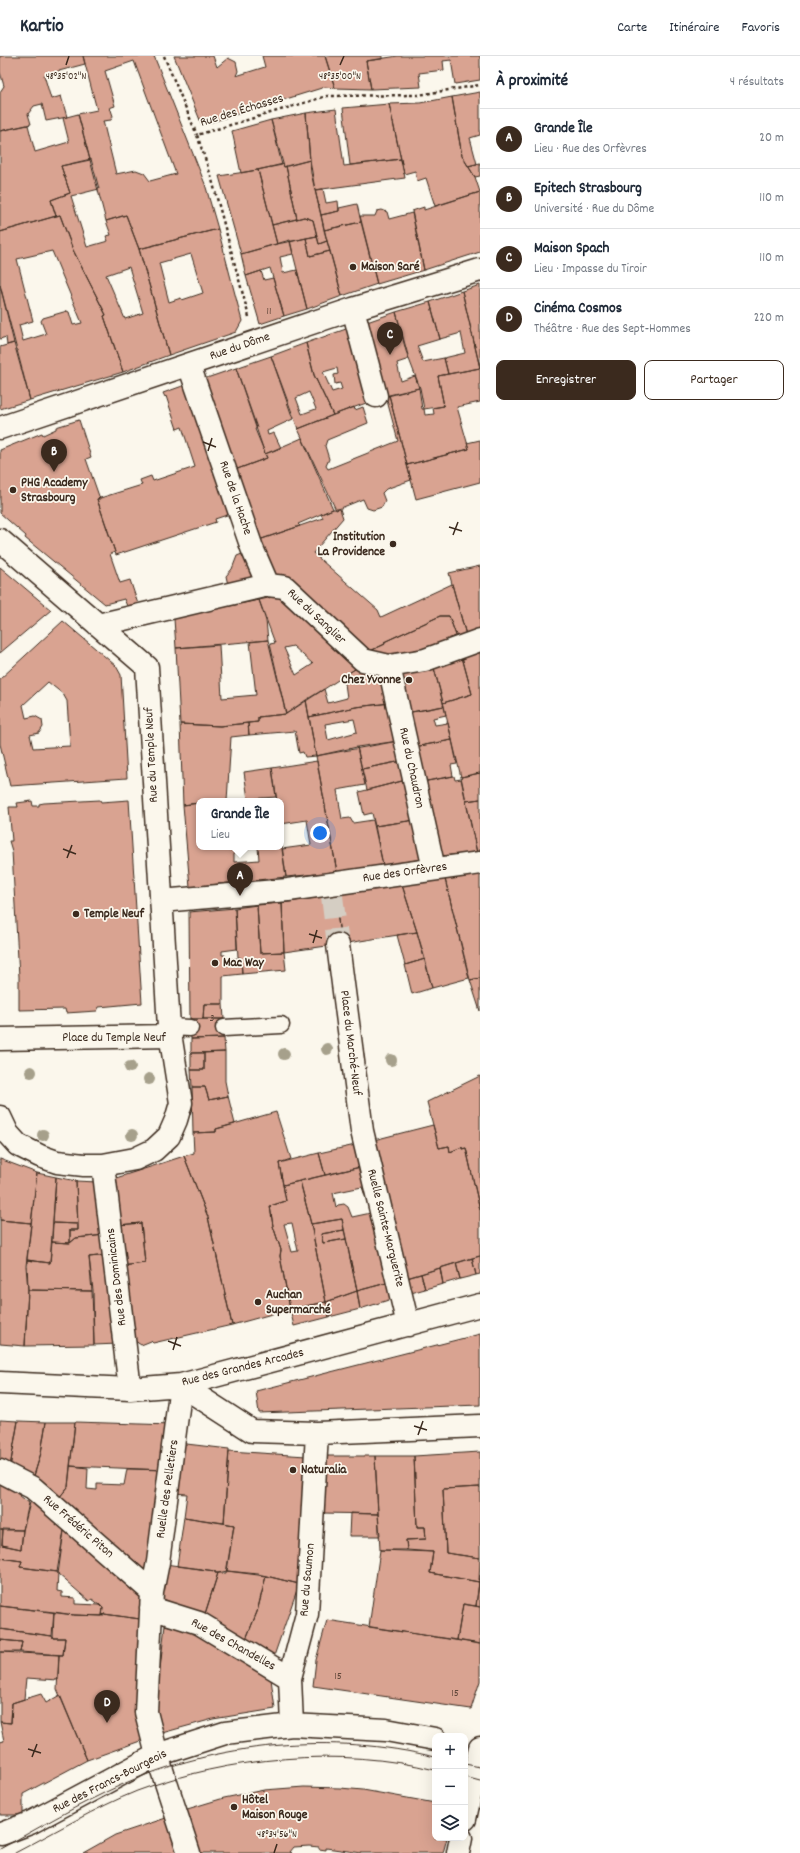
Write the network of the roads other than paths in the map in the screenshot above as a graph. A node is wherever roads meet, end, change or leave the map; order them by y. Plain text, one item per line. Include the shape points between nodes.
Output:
1 (480, 270) edge
2 (353, 308) junction
3 (188, 364) junction
4 (376, 396) dead end
5 (0, 428) edge
6 (0, 540) edge
7 (268, 586) junction
8 (98, 625) junction
9 (480, 640) edge
10 (389, 666) junction
11 (480, 863) edge
12 (434, 869) junction
13 (161, 901) junction
14 (339, 949) tunnel mouth
15 (281, 1026) dead end
16 (224, 1028) dead end
17 (177, 1031) junction
18 (0, 1039) edge
19 (0, 1117) edge
20 (362, 1131) joint
21 (103, 1165) junction
22 (480, 1305) edge
23 (408, 1325) junction
24 (0, 1383) edge
25 (181, 1385) junction
26 (130, 1388) junction
27 (480, 1426) edge
28 (318, 1433) junction
29 (0, 1471) edge
30 (151, 1600) junction
31 (290, 1678) junction
32 (292, 1725) junction
33 (432, 1738) edge
34 (468, 1746) edge
35 (480, 1748) edge
36 (156, 1756) junction
37 (468, 1805) edge
38 (0, 1836) edge
39 (460, 1841) edge
40 (189, 1853) edge
41 (458, 1853) edge

1 - 2 street, Rue du Dôme
2 - 3 street, Rue du Dôme
2 - 4 street
3 - 5 street, Rue du Dôme
3 - 7 street, Rue de la Hache via 252,548
6 - 8 street, Rue du Temple Neuf
7 - 8 street, Rue du Sanglier
7 - 10 street, Rue du Sanglier via 285,587 363,660
8 - 13 street, Rue du Temple Neuf via 147,667
9 - 10 street, Rue du Sanglier via 425,660
10 - 12 street, Rue du Chaudron
11 - 12 street, Rue des Orfèvres
12 - 13 street, Rue des Orfèvres via 331,890 288,890
13 - 17 street, Rue du Temple Neuf
14 - 20 street, Place du Marché-Neuf
15 - 16 lane
17 - 18 street, Place du Temple Neuf
17 - 21 street, Place du Temple Neuf via 180,1103 169,1136 154,1150 135,1159
19 - 21 street, Place du Temple Neuf via 8,1134 18,1145 40,1156 57,1162
20 - 23 street, Ruelle Sainte-Marguerite
21 - 26 street, Rue des Dominicains
22 - 23 street, Rue des Grandes Arcades
23 - 25 street, Rue des Grandes Arcades
24 - 26 street, Rue des Grandes Arcades
25 - 26 street, Rue des Grandes Arcades
25 - 28 street via 252,1431
25 - 30 street, Ruelle des Pelletiers
27 - 28 street
28 - 31 street, Rue du Saumon via 307,1614
29 - 30 street, Rue Frédéric Piton via 33,1488
30 - 31 street, Rue des Chandelles via 199,1623
30 - 36 street, Ruelle des Pelletiers via 146,1712
31 - 32 street, Rue du Saumon
32 - 33 street, Rue des Francs-Bourgeois via 386,1730
32 - 36 street, Rue des Francs-Bourgeois via 225,1733
34 - 35 street
35 - 37 street
36 - 38 street, Rue des Francs-Bourgeois via 30,1823
36 - 40 street, Ruelle des Pelletiers
39 - 41 street

